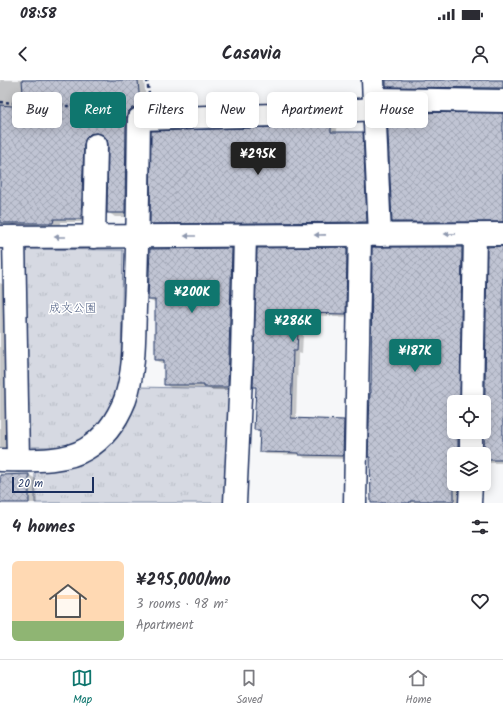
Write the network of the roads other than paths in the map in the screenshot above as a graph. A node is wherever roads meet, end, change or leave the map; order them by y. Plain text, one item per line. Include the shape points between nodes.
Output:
1 (365, 98) edge
2 (428, 98) edge
3 (503, 101) edge
4 (373, 128) edge
5 (96, 145) dead end
6 (475, 234) junction
7 (503, 234) edge
8 (370, 235) junction
9 (138, 236) junction
10 (246, 236) junction
11 (7, 237) edge
12 (94, 237) junction
13 (472, 395) edge
14 (9, 460) edge
15 (471, 491) edge
16 (235, 503) edge
17 (355, 503) edge
18 (470, 503) edge

1 - 9 street via 274,115 139,119
2 - 3 street
4 - 8 street
5 - 12 street
6 - 7 street
6 -> 8 street
6 - 13 street
8 -> 10 street
8 - 17 street
10 -> 9 street
9 - 12 street
9 - 14 street via 132,366 125,400 114,422 103,437 86,450 70,456
10 - 16 street
12 -> 11 street
11 - 14 street
15 - 18 street

